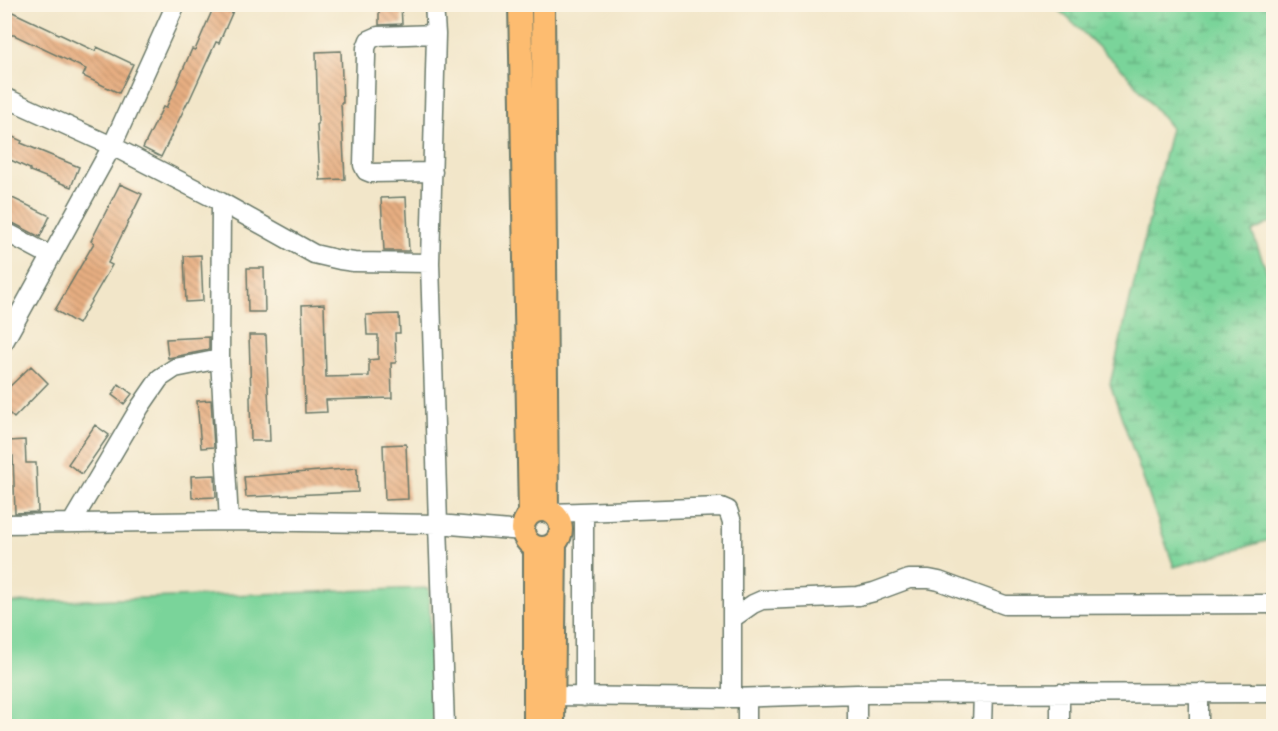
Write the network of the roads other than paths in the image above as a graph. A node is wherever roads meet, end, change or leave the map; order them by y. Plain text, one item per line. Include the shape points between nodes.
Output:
1 (176, 4) edge
2 (434, 4) edge
3 (520, 4) edge
4 (543, 4) edge
5 (436, 34) junction
6 (4, 98) edge
7 (112, 146) junction
8 (433, 172) junction
9 (221, 202) junction
10 (4, 231) edge
11 (51, 256) junction
12 (430, 263) junction
13 (4, 342) edge
14 (220, 359) junction
15 (584, 512) junction
16 (229, 521) junction
17 (72, 522) junction
18 (4, 524) edge
19 (438, 524) junction
20 (540, 526) junction
21 (1274, 604) edge
22 (733, 618) junction
23 (983, 693) junction
24 (1060, 693) junction
25 (1199, 693) junction
26 (1274, 693) edge
27 (857, 694) junction
28 (553, 696) junction
29 (584, 697) junction
30 (740, 698) junction
31 (445, 726) edge
32 (534, 726) edge
33 (553, 726) edge
34 (747, 726) edge
35 (857, 726) edge
36 (982, 726) edge
37 (1060, 726) edge
38 (1199, 726) edge

1 - 7 street
2 - 5 street
3 - 20 main road
4 - 20 main road
5 - 8 street
5 - 8 street via 378,36 369,40 363,165 371,173
6 - 7 street
7 - 9 street
7 - 11 street
8 - 12 street
9 - 12 street via 314,254 354,262
9 - 14 street
10 - 11 street
11 - 13 street
12 - 19 street
14 - 16 street
14 - 17 street via 175,368 160,378
15 - 20 street
15 - 22 street via 721,507 728,510 732,522
15 - 29 street
16 - 17 street
16 - 19 street
17 - 18 street
19 - 20 street
19 - 31 street
20 - 28 main road
20 - 32 main road
21 - 22 street via 1005,605 939,581 909,579 866,595 762,600
22 - 30 street
23 - 24 street
23 - 27 street
23 - 36 street
24 - 25 street
24 - 37 street
25 - 26 street
25 - 38 street
27 - 30 street
27 - 35 street
28 - 29 street
28 - 33 main road
29 - 30 street
30 - 34 street

